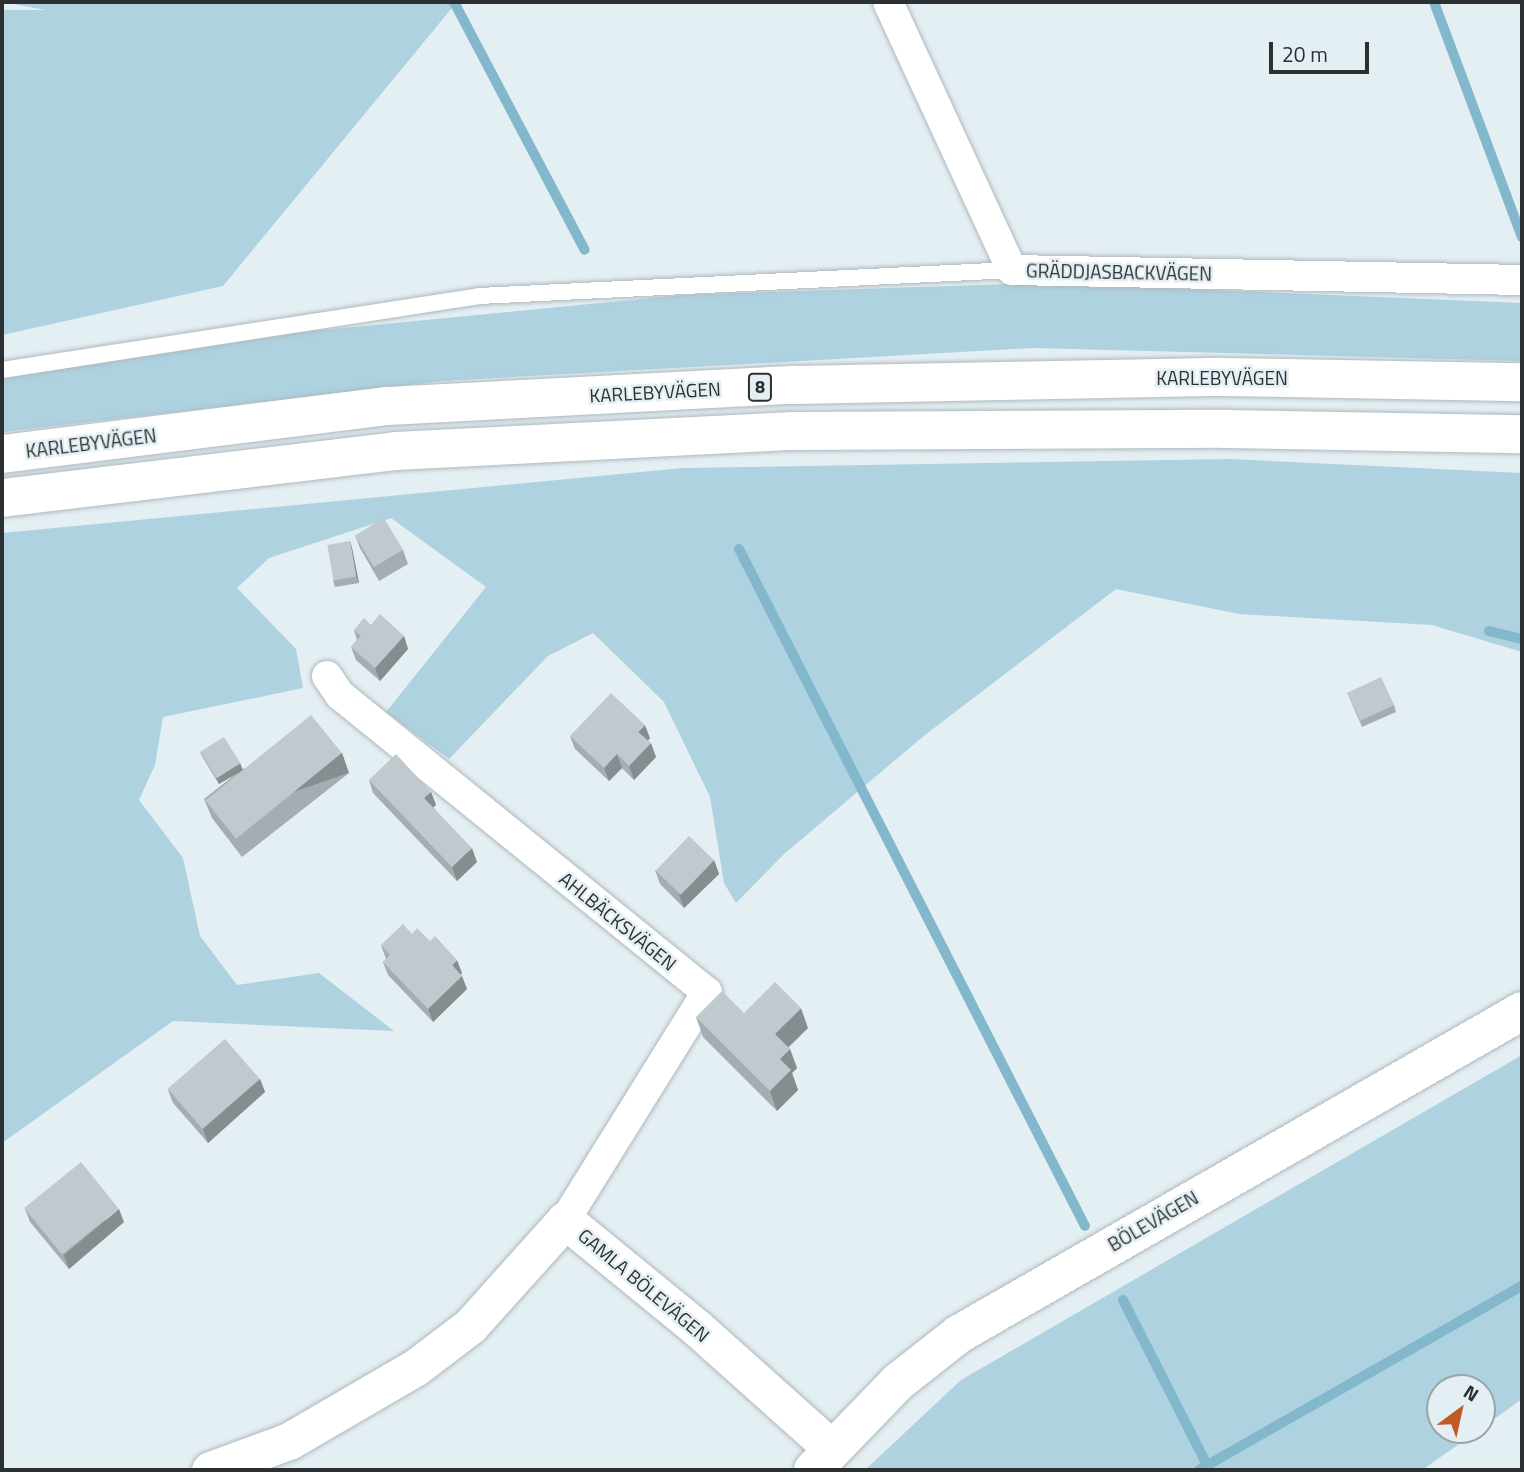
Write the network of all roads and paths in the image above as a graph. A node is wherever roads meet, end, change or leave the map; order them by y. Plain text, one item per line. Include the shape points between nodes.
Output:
1 (888, 2) edge
2 (1012, 270) junction
3 (1522, 280) edge
4 (2, 370) edge
5 (1522, 382) edge
6 (1522, 434) edge
7 (2, 454) edge
8 (2, 498) edge
9 (327, 676) dead end
10 (1522, 1010) edge
11 (565, 1220) junction
12 (822, 1459) edge
13 (210, 1470) edge

1 - 2 street, GRÄDDJASBACKVÄGEN
2 - 3 street, GRÄDDJASBACKVÄGEN
2 - 4 lane via 479,296
5 - 7 main road, KARLEBYVÄGEN / 8 via 1223,377 795,385 388,406
6 - 8 main road via 793,430 396,452
9 - 11 street, AHLBÄCKSVÄGEN via 340,695 707,992
10 - 12 main road, BÖLEVÄGEN via 959,1334 898,1382
11 - 12 street, GAMLA BÖLEVÄGEN via 697,1328
11 - 13 street, GAMLA BÖLEVÄGEN via 470,1326 416,1367 289,1441

